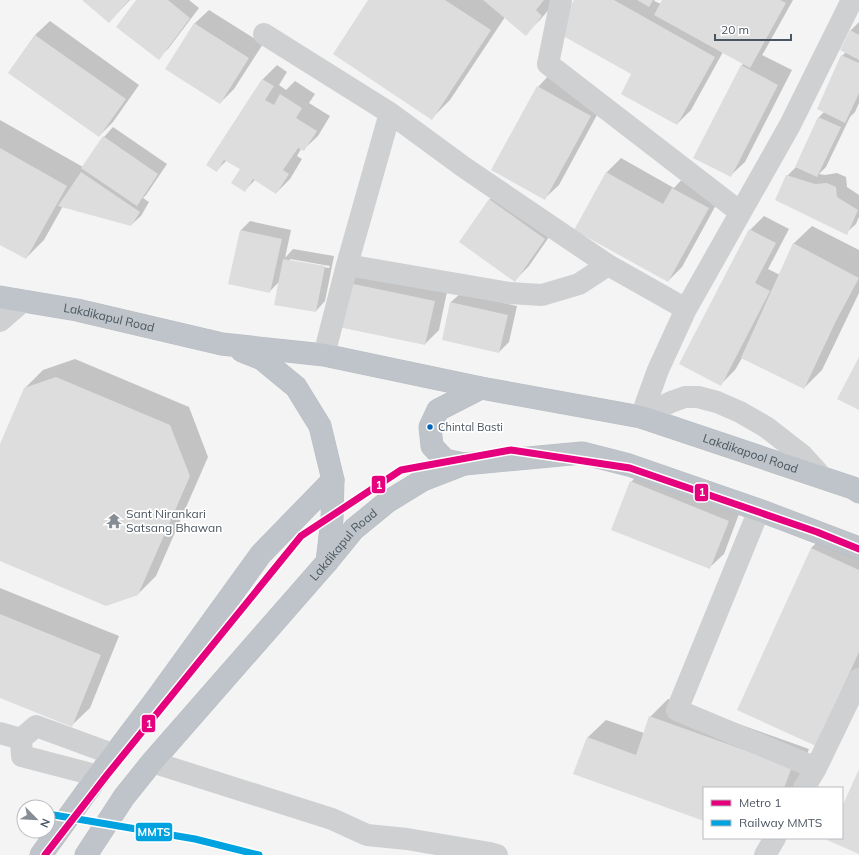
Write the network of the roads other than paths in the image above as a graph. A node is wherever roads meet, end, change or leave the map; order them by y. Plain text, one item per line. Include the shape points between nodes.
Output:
1 (561, 0) edge
2 (852, 10) edge
3 (264, 34) dead end
4 (390, 113) junction
5 (740, 212) junction
6 (348, 265) junction
7 (608, 265) junction
8 (0, 297) edge
9 (23, 301) junction
10 (686, 309) junction
11 (0, 321) edge
12 (222, 344) junction
13 (324, 355) junction
14 (481, 388) junction
15 (641, 417) junction
16 (464, 464) junction
17 (822, 477) junction
18 (333, 480) junction
19 (859, 492) edge
20 (758, 510) junction
21 (859, 548) edge
22 (327, 562) junction
23 (859, 679) edge
24 (0, 733) edge
25 (21, 739) junction
26 (115, 755) junction
27 (152, 762) junction
28 (816, 768) junction
29 (97, 778) junction
30 (805, 787) edge
31 (774, 839) edge
32 (41, 855) edge
33 (86, 855) edge
34 (497, 855) edge
35 (765, 855) edge

1 - 5 street via 548,64
2 - 5 street
3 - 4 street
4 - 6 street
4 - 7 street via 465,168
5 - 10 street
6 - 7 street via 509,293 542,295 579,284
6 - 13 street
7 - 10 street
8 - 9 highway, Lakdikapul Road
9 - 11 street
9 - 12 highway, Lakdikapul Road via 77,310
10 - 15 street via 658,370
12 - 13 highway, Lakdikapul Road
12 - 18 highway via 262,359 296,387 320,426
13 - 14 highway, Lakdikapul Road
14 - 15 highway, Lakdikapul Road
14 - 16 highway via 438,410 430,427 432,446 445,460
15 - 17 highway, Lakdikapool Road
15 - 17 street via 685,397 698,397 717,402 766,427 802,455
16 - 20 highway, Lakdikapul Road via 582,453 628,464
16 - 22 highway, Lakdikapul Road via 424,480 387,502 354,529
17 - 19 highway, Lakdikapool Road
18 - 22 highway
18 - 26 highway via 261,554
20 - 21 highway
20 - 28 street via 677,710
22 - 27 highway, Lakdikapul Road
23 - 28 street
24 - 25 street
25 - 26 street via 36,726
25 - 29 street via 22,756
26 - 29 highway
27 - 33 highway, Lakdikapul Road via 124,797
27 - 34 street via 332,819 367,835 407,839
28 - 30 street
29 - 32 highway
31 - 35 street

